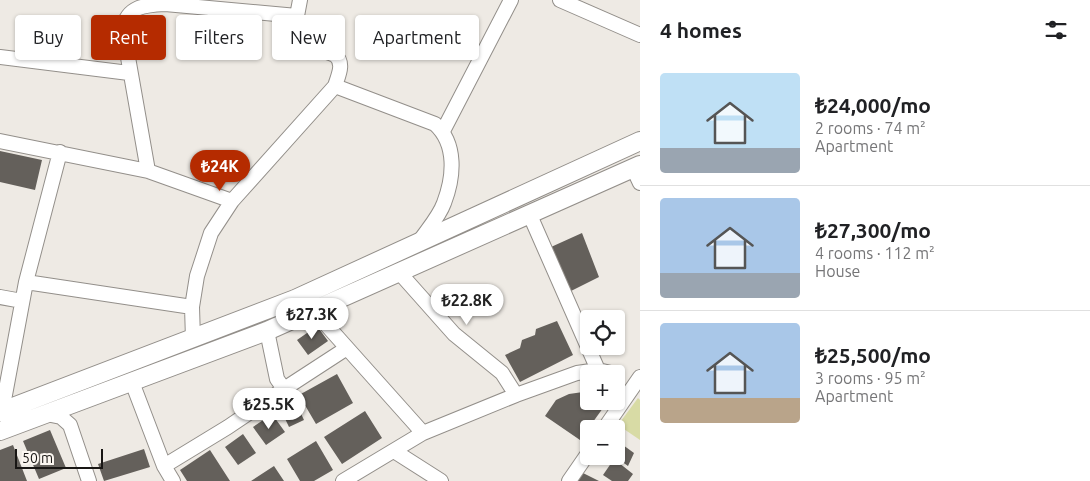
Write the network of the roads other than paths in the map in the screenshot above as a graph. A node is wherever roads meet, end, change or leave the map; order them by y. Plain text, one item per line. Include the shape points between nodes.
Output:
1 (300, 0) edge
2 (511, 0) edge
3 (560, 0) edge
4 (286, 15) edge
5 (297, 15) edge
6 (640, 35) edge
7 (0, 56) edge
8 (340, 60) edge
9 (129, 73) junction
10 (335, 86) junction
11 (443, 131) junction
12 (0, 141) edge
13 (640, 141) edge
14 (60, 152) junction
15 (148, 170) junction
16 (638, 172) edge
17 (232, 201) junction
18 (529, 213) junction
19 (419, 242) junction
20 (363, 268) junction
21 (398, 271) junction
22 (26, 282) junction
23 (371, 284) junction
24 (0, 298) edge
25 (22, 302) junction
26 (192, 306) junction
27 (314, 311) junction
28 (267, 331) junction
29 (192, 339) junction
30 (347, 348) junction
31 (596, 365) edge
32 (580, 373) edge
33 (625, 376) edge
34 (639, 380) edge
35 (132, 382) junction
36 (284, 389) junction
37 (516, 395) junction
38 (75, 403) junction
39 (1, 412) edge
40 (46, 414) junction
41 (66, 420) junction
42 (610, 420) edge
43 (0, 431) edge
44 (423, 433) junction
45 (394, 451) junction
46 (580, 465) edge
47 (164, 466) junction
48 (89, 481) edge
49 (172, 481) edge
50 (343, 481) edge
51 (441, 481) edge
52 (569, 481) edge

1 - 5 street
2 - 11 street
3 - 6 street
4 - 9 street via 165,4 138,8 125,19 123,29
7 - 9 street
8 - 10 street
9 - 15 street
10 - 11 street via 435,124
10 - 17 street
11 - 19 street via 452,158 451,176 444,204
12 - 14 street
13 - 19 main road
14 - 15 street
14 - 22 street
15 - 17 street
16 - 18 main road
17 - 26 street via 211,233 197,276
18 - 21 main road
18 - 31 street
19 - 20 main road
20 - 23 street
20 - 29 main road via 295,299
21 - 23 main road
21 - 37 street via 454,334 502,373
22 - 25 street
22 - 26 street
23 - 27 main road
24 - 25 street
25 - 39 street
26 - 29 street
27 - 28 main road
27 - 30 street
28 - 35 main road
28 - 36 street via 277,379
29 - 39 main road
30 - 36 street
30 - 44 street
32 - 37 street
33 - 34 street
34 - 42 street
35 - 38 main road
35 - 47 street
36 - 47 street
37 - 44 street
38 - 40 main road
38 - 41 street
40 - 41 street
40 - 43 main road
41 - 48 street
44 - 45 street
45 - 50 street
45 - 51 street
46 - 52 street
47 - 49 street

